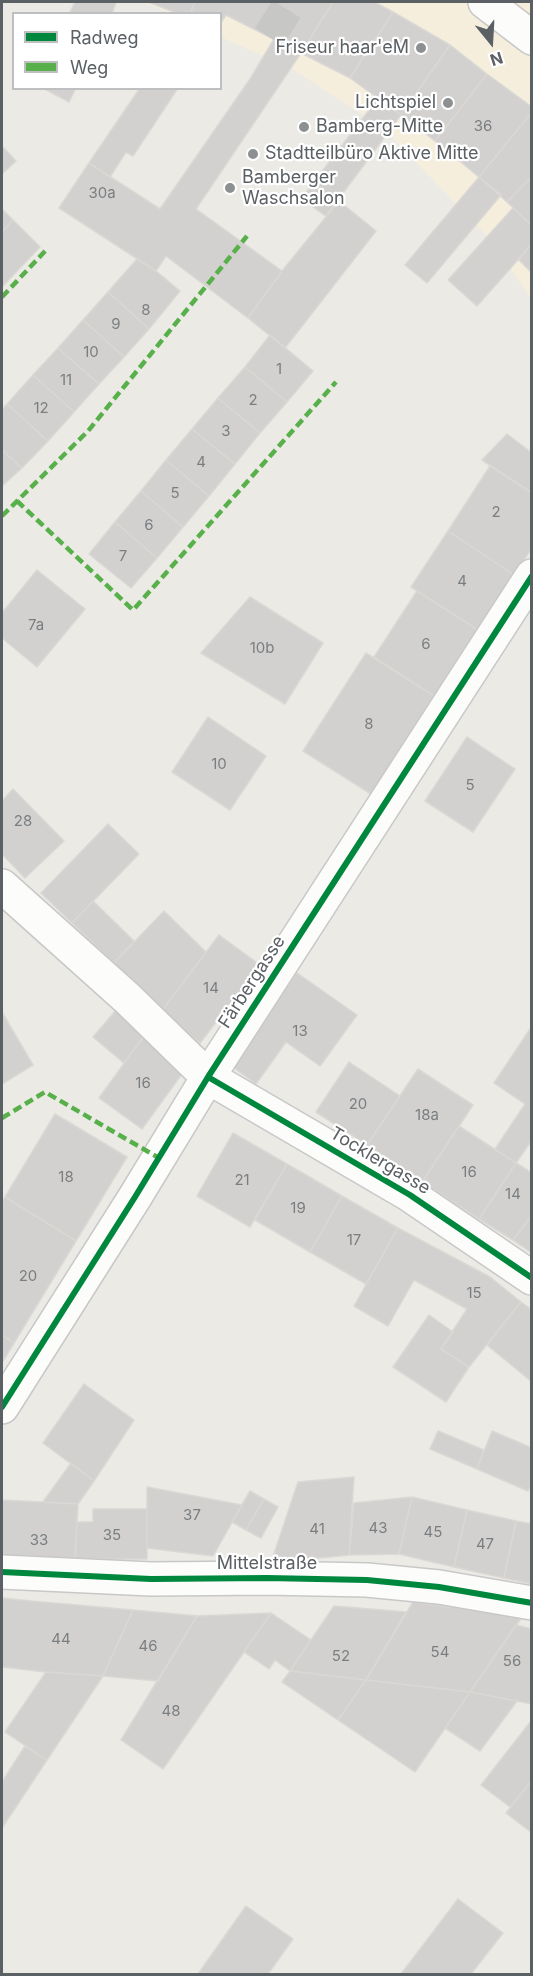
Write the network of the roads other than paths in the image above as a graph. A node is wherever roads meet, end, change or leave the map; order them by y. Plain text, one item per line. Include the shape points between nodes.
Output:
1 (485, 2) edge
2 (531, 38) edge
3 (531, 576) edge
4 (2, 886) edge
5 (208, 1077) junction
6 (531, 1278) edge
7 (2, 1407) edge
8 (2, 1572) edge
9 (531, 1603) edge

1 - 2 street
3 - 5 street, Färbergasse
4 - 5 street, Tocklergasse
5 - 6 street, Tocklergasse via 410,1195
5 - 7 street, Färbergasse
8 - 9 street, Mittelstraße via 152,1579 367,1580 439,1587

